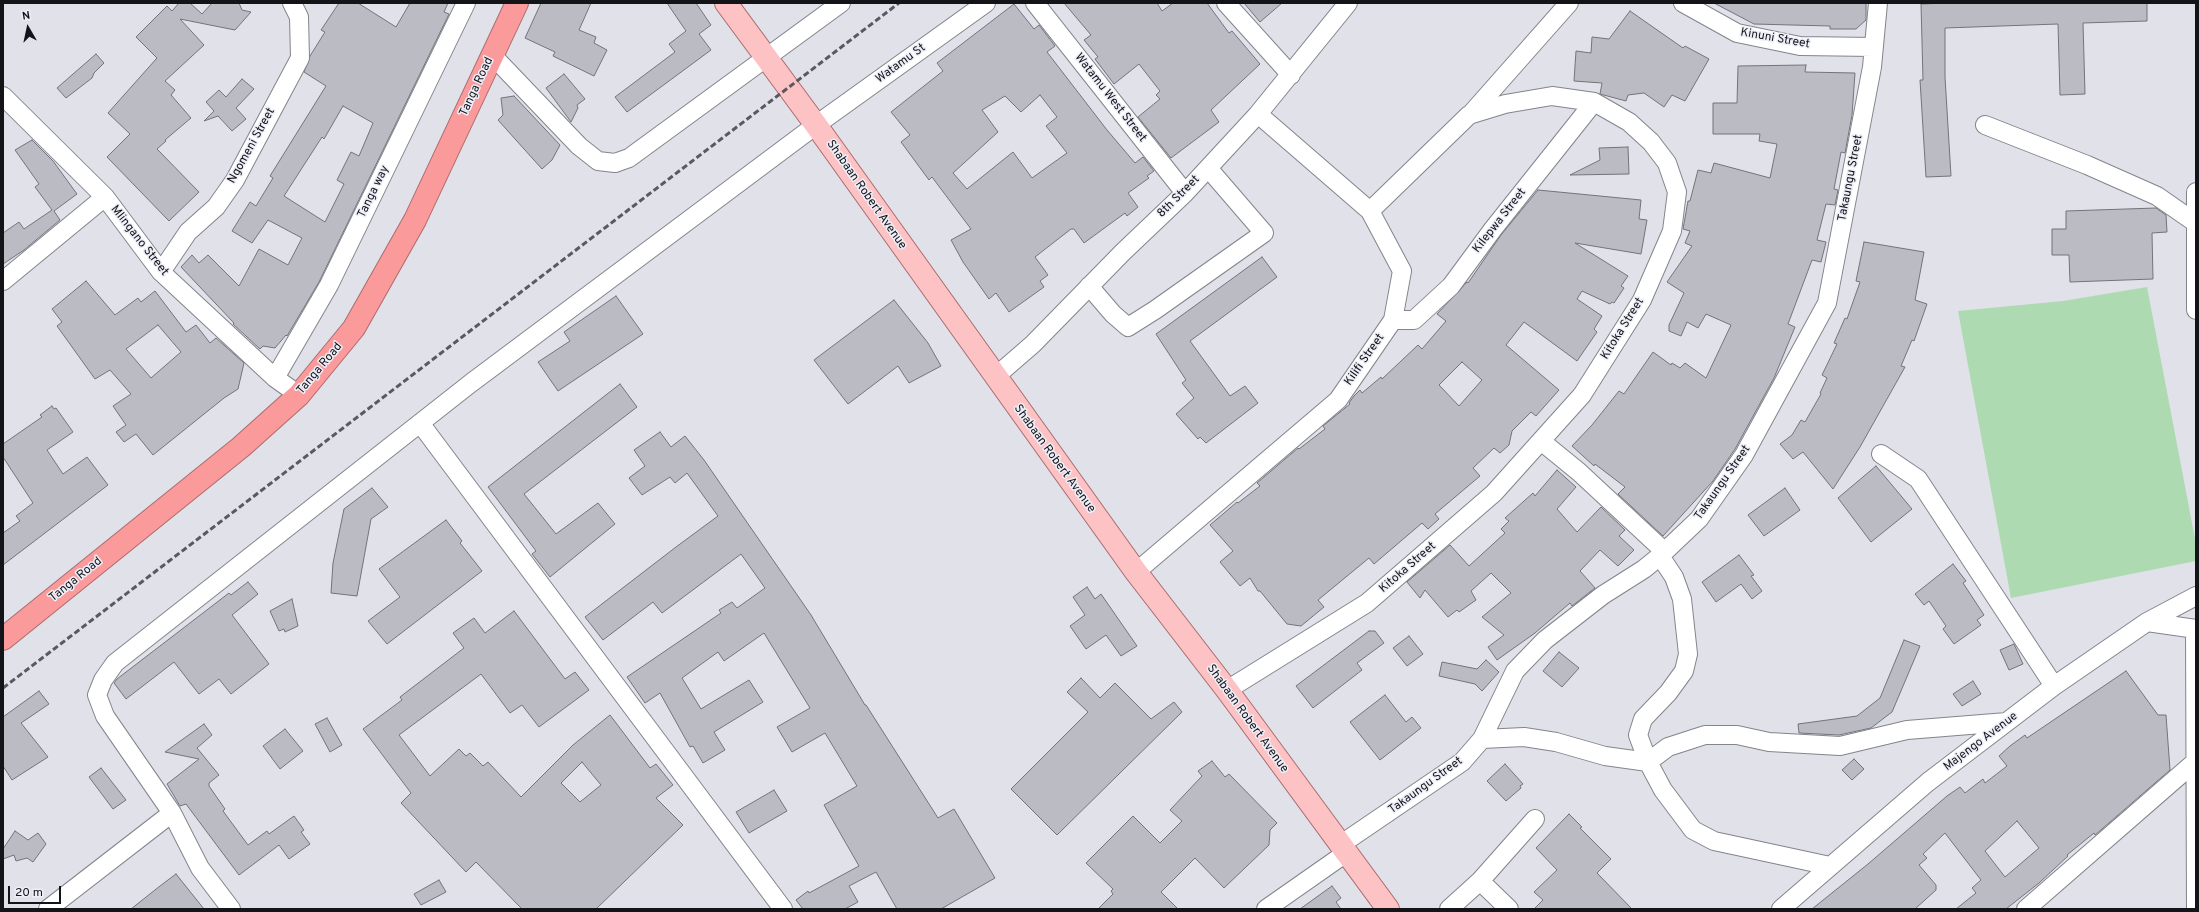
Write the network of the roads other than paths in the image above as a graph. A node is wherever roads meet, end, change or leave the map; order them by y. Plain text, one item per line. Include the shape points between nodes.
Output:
1 (292, 3) edge
2 (466, 3) edge
3 (517, 3) edge
4 (726, 3) edge
5 (841, 3) edge
6 (986, 3) edge
7 (1035, 3) edge
8 (1226, 3) edge
9 (1348, 3) edge
10 (1568, 3) edge
11 (1683, 3) edge
12 (1878, 3) edge
13 (1874, 47) junction
14 (492, 55) junction
15 (768, 57) junction
16 (1290, 75) junction
17 (1594, 102) junction
18 (7, 107) edge
19 (1258, 114) junction
20 (1469, 115) junction
21 (816, 125) junction
22 (1984, 125) dead end
23 (1208, 168) junction
24 (2196, 192) edge
25 (1185, 193) junction
26 (105, 196) junction
27 (1370, 211) junction
28 (2196, 223) edge
29 (161, 272) junction
30 (3, 281) edge
31 (1089, 286) junction
32 (2196, 310) edge
33 (1393, 320) junction
34 (995, 377) junction
35 (275, 378) junction
36 (299, 395) junction
37 (420, 423) junction
38 (1541, 441) junction
39 (1881, 454) dead end
40 (1662, 553) junction
41 (1136, 572) junction
42 (2196, 596) edge
43 (2147, 622) junction
44 (2196, 629) edge
45 (3, 639) edge
46 (2054, 686) junction
47 (1227, 690) junction
48 (2007, 722) junction
49 (1482, 739) junction
50 (2196, 761) edge
51 (1648, 762) junction
52 (172, 813) junction
53 (1535, 819) dead end
54 (1343, 849) junction
55 (1830, 866) junction
56 (1480, 881) junction
57 (2196, 896) edge
58 (48, 909) edge
59 (231, 909) edge
60 (783, 909) edge
61 (1266, 909) edge
62 (1388, 909) edge
63 (1449, 909) edge
64 (1509, 909) edge
65 (1781, 909) edge
66 (2026, 909) edge
67 (2196, 909) edge

1 - 29 street, Ngomeni Street via 300,17 300,58 235,180 216,207 188,232
2 - 35 street, Tanga way via 329,285
3 - 14 highway, Tanga Road
4 - 15 main road, Shabaan Robert Avenue
5 - 15 street
6 - 21 street, Watamu St
7 - 25 street, Watamu West Street
8 - 16 street
9 - 16 street, 8th Street
10 - 20 street
11 - 13 street, Kinuni Street via 1737,33 1800,46
12 - 13 street, Takaungu Street
13 - 40 street, Takaungu Street via 1827,303 1744,455 1699,519
14 - 15 street via 579,146 598,161 615,163 629,158
14 - 36 highway, Tanga Road via 415,220 354,328
15 - 21 main road, Shabaan Robert Avenue
16 - 19 street, 8th Street
17 - 20 street, Kitoka Street via 1552,96 1505,104
17 - 33 street, Kilepwa Street via 1451,286 1414,320
17 - 38 street, Kitoka Street via 1629,122 1652,142 1667,163 1677,192 1672,231 1642,300 1582,395
18 - 26 street, Mlingano Street
19 - 23 street, 8th Street
19 - 27 street, Kilifi Street
20 - 27 street, Kitoka Street
21 - 34 main road, Shabaan Robert Avenue
21 - 37 street, Watamu St
22 - 28 street via 2087,165 2157,196
23 - 25 street, 8th Street
23 - 31 street via 1264,233 1128,327
24 - 28 street
25 - 31 street, 8th Street
26 - 29 street, Mlingano Street
26 - 30 street
27 - 33 street, Kilifi Street via 1402,271
28 - 32 street
29 - 35 street, Mlingano Street
31 - 34 street, 8th Street via 1033,344
33 - 41 street, Kilifi Street via 1338,400
34 - 41 main road, Shabaan Robert Avenue
35 - 36 street, Mlingano Street
36 - 45 highway, Tanga Road via 241,447
37 - 52 street, Watamu St via 115,663 103,680 97,695 105,716
37 - 60 street
38 - 40 street via 1579,472
38 - 47 street, Kitoka Street via 1494,493 1367,603
39 - 46 street via 1918,479
40 - 49 street, Takaungu Street via 1540,645 1515,671
40 - 51 street via 1682,599 1688,654 1684,671 1668,694 1643,719 1638,735
41 - 47 main road, Shabaan Robert Avenue
42 - 43 street, Majengo Avenue
43 - 44 street
43 - 46 street, Majengo Avenue
44 - 50 street
46 - 48 street, Majengo Avenue
47 - 54 main road, Shabaan Robert Avenue
48 - 51 street via 1908,730 1840,746 1769,742 1737,735 1705,736 1668,747
48 - 55 street, Majengo Avenue via 1928,782
49 - 51 street via 1524,737 1556,742 1604,756
49 - 54 street, Takaungu Street via 1462,762
50 - 57 street
50 - 66 street
51 - 55 street via 1663,790 1693,830 1714,841
52 - 58 street
52 - 59 street, Watamu St via 200,868
53 - 56 street
54 - 61 street, Takaungu Street
54 - 62 main road, Shabaan Robert Avenue
55 - 65 street, Majengo Avenue
56 - 63 street
56 - 64 street
57 - 67 street

